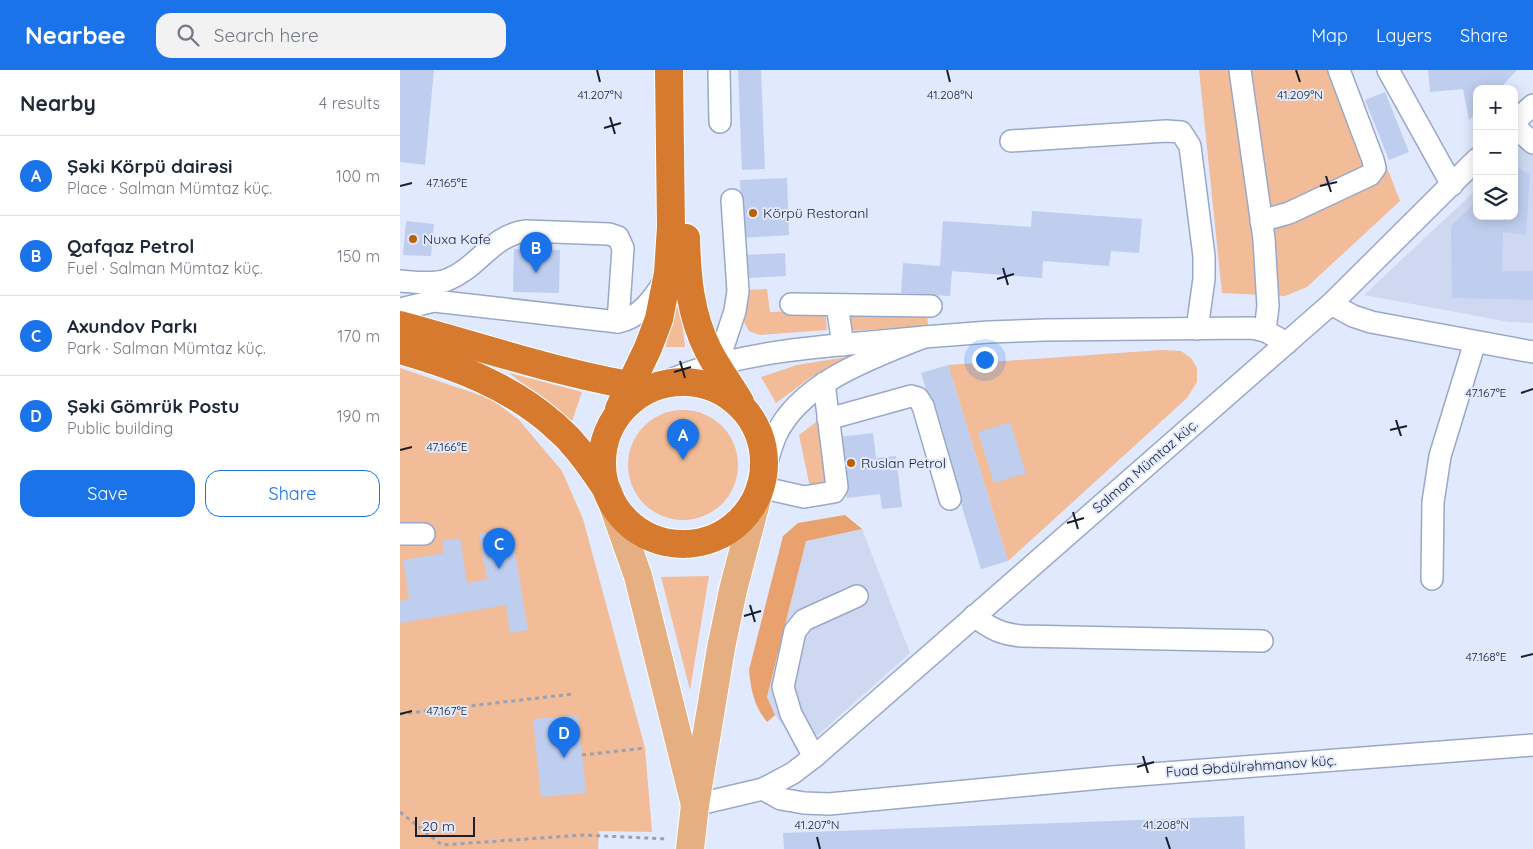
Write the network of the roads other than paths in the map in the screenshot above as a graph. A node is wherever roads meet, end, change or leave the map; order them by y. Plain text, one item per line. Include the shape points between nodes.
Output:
1 (669, 70) edge
2 (685, 70) edge
3 (719, 70) edge
4 (1240, 70) edge
5 (1338, 70) edge
6 (1388, 70) edge
7 (1533, 105) edge
8 (1518, 120) edge
9 (720, 122) dead end
10 (1518, 128) edge
11 (1011, 141) dead end
12 (1533, 143) edge
13 (1473, 163) edge
14 (1452, 185) junction
15 (732, 200) dead end
16 (1262, 221) junction
17 (679, 227) junction
18 (668, 273) junction
19 (400, 281) edge
20 (791, 304) dead end
21 (1331, 304) junction
22 (837, 305) junction
23 (931, 306) dead end
24 (400, 308) edge
25 (618, 322) junction
26 (400, 325) edge
27 (1197, 329) junction
28 (1265, 331) junction
29 (924, 337) junction
30 (1475, 342) junction
31 (1287, 343) junction
32 (843, 345) junction
33 (400, 350) edge
34 (1533, 352) edge
35 (717, 365) junction
36 (824, 384) junction
37 (641, 387) junction
38 (745, 410) junction
39 (828, 419) junction
40 (760, 487) junction
41 (608, 491) junction
42 (950, 499) dead end
43 (400, 534) edge
44 (424, 534) dead end
45 (1432, 579) dead end
46 (858, 596) dead end
47 (974, 616) junction
48 (1262, 641) dead end
49 (1533, 745) edge
50 (814, 757) junction
51 (763, 789) junction
52 (695, 805) junction
53 (690, 844) edge

1 - 17 highway
2 - 17 highway
3 - 9 street
4 - 16 street
5 - 16 street via 1375,168 1370,175 1289,214
6 - 14 street
7 - 8 street
10 - 12 street
11 - 27 street via 1181,132 1190,146 1204,256
13 - 14 street, Salman Mümtaz küç.
14 - 21 street, Salman Mümtaz küç.
15 - 35 street via 738,291 735,311
16 - 28 street via 1268,306
17 - 18 highway
17 - 35 highway via 691,302 698,327
18 - 25 street via 657,294 642,311
18 - 37 highway
19 - 25 street via 446,280 463,271 502,238 515,233 609,234 618,237 623,248
20 - 22 street
21 - 30 street via 1372,322
21 - 31 street, Salman Mümtaz küç.
22 - 23 street
22 - 32 street
24 - 25 street via 434,302
26 - 37 highway via 562,371
27 - 28 street via 1252,328
27 - 29 street via 1036,331
28 - 31 street
29 - 32 street
29 - 36 street
30 - 34 street
30 - 45 street via 1440,456 1433,502
31 - 47 street, Salman Mümtaz küç.
32 - 35 street via 772,353
33 - 41 highway via 477,376 519,399 572,442
35 - 37 street
35 - 38 highway
36 - 39 street
36 - 40 street via 785,419 775,436
37 - 38 highway via 694,382 722,392
37 - 41 highway via 640,394 614,420 609,431 602,467
38 - 40 highway via 762,446
39 - 40 street via 837,487 834,492 804,497
39 - 42 street via 911,396 918,398
40 - 41 highway via 750,510 732,528 710,539 686,544 661,541 638,530 620,513
40 - 52 main road via 725,628
41 - 52 main road via 638,576
43 - 44 street
46 - 50 street via 804,620 795,631 784,686 791,714
47 - 48 street via 1006,635
47 - 50 street, Salman Mümtaz küç.
49 - 51 street, Fuad Əbdülrəhmanov küç. via 1122,776 829,804 781,799
50 - 51 street, Salman Mümtaz küç.
51 - 52 street, Salman Mümtaz küç.
52 - 53 main road

